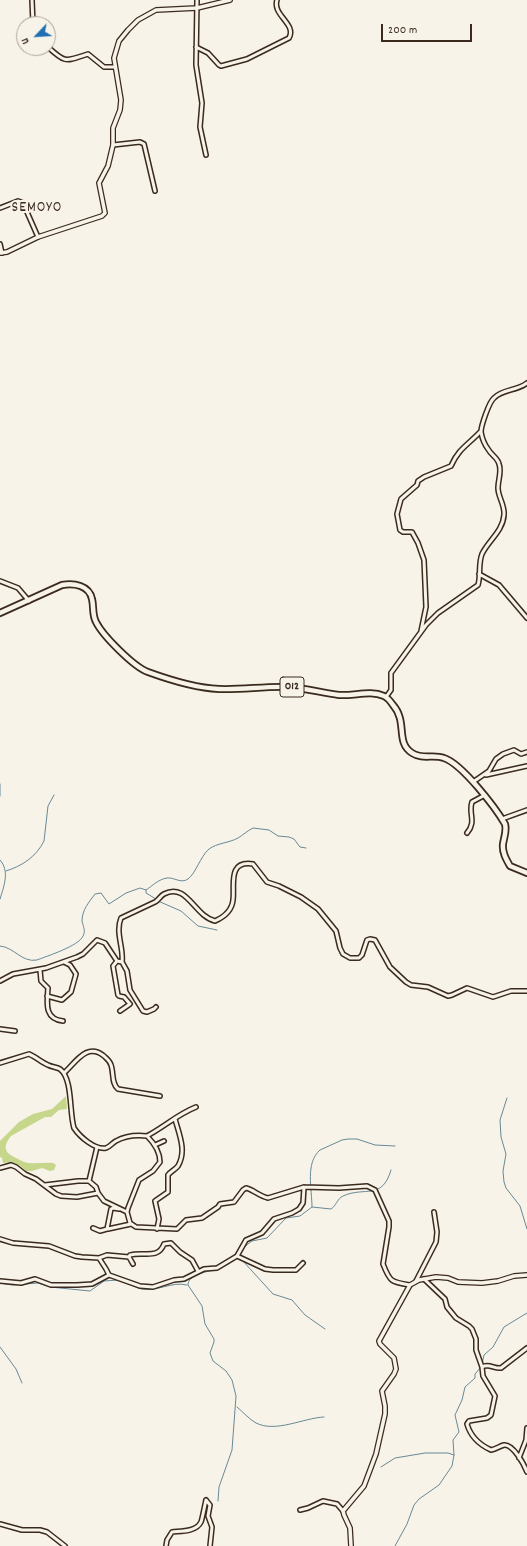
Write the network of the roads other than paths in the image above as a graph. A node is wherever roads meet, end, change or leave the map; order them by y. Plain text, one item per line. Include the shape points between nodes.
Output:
1 (32, 0) edge
2 (197, 0) edge
3 (230, 0) edge
4 (277, 0) edge
5 (197, 8) junction
6 (33, 16) edge
7 (196, 47) junction
8 (56, 54) edge
9 (115, 67) junction
10 (113, 145) junction
11 (206, 155) dead end
12 (155, 191) dead end
13 (0, 208) edge
14 (38, 237) junction
15 (0, 244) edge
16 (1, 253) edge
17 (527, 383) edge
18 (481, 431) junction
19 (479, 574) junction
20 (0, 581) edge
21 (29, 601) junction
22 (0, 614) edge
23 (527, 618) edge
24 (420, 633) junction
25 (386, 697) junction
26 (527, 752) edge
27 (527, 766) edge
28 (483, 775) junction
29 (473, 782) junction
30 (485, 795) junction
31 (527, 810) edge
32 (502, 819) junction
33 (467, 833) dead end
34 (527, 873) edge
35 (117, 961) junction
36 (64, 962) junction
37 (122, 962) junction
38 (40, 970) junction
39 (0, 982) edge
40 (527, 992) edge
41 (47, 996) junction
42 (156, 1007) dead end
43 (120, 1011) dead end
44 (63, 1022) dead end
45 (0, 1029) edge
46 (15, 1031) dead end
47 (0, 1063) edge
48 (64, 1073) junction
49 (160, 1096) dead end
50 (196, 1107) dead end
51 (175, 1119) junction
52 (147, 1136) junction
53 (164, 1142) dead end
54 (155, 1145) junction
55 (97, 1147) junction
56 (0, 1168) edge
57 (90, 1181) junction
58 (45, 1185) junction
59 (304, 1187) junction
60 (98, 1193) junction
61 (121, 1209) junction
62 (127, 1210) junction
63 (434, 1212) dead end
64 (132, 1224) junction
65 (93, 1228) dead end
66 (107, 1229) junction
67 (158, 1229) junction
68 (0, 1239) edge
69 (239, 1257) junction
70 (99, 1258) junction
71 (129, 1258) junction
72 (303, 1263) dead end
73 (133, 1264) dead end
74 (198, 1271) junction
75 (109, 1275) junction
76 (527, 1275) edge
77 (424, 1279) junction
78 (0, 1281) edge
79 (416, 1281) junction
80 (410, 1285) junction
81 (527, 1348) edge
82 (482, 1367) junction
83 (527, 1428) edge
84 (519, 1458) junction
85 (527, 1472) edge
86 (300, 1510) dead end
87 (343, 1511) junction
88 (0, 1524) edge
89 (65, 1546) edge
90 (166, 1546) edge
91 (210, 1546) edge
92 (351, 1546) edge

1 - 6 street
2 - 5 street
3 - 5 street
4 - 7 street via 276,7 290,30 289,38 247,59 221,66 208,53
5 - 7 street
5 - 9 street via 159,9 138,20 119,41 114,58
7 - 11 street via 196,71 202,108 200,127
8 - 9 street via 70,60 88,54 104,67
9 - 10 street via 121,100 113,128
10 - 12 street via 140,142 144,144
10 - 14 street via 108,166 100,180 105,214
13 - 14 street via 18,201 23,203
14 - 16 street
15 - 16 street
17 - 18 street via 494,397
18 - 19 street via 488,449 500,465 498,489 504,516 494,539 482,554
18 - 24 street via 462,447 451,466 418,481 398,506 400,530 412,532 424,560 426,607
19 - 23 street via 499,585
19 - 24 street via 478,585 438,613
20 - 21 street via 18,588
21 - 22 main road, 012
21 - 25 main road, 012 via 62,585 82,586 90,594 94,617 100,629 132,661 143,670 185,683 213,688 288,687 341,695 374,693
24 - 25 street via 391,673 391,690
25 - 29 main road via 400,716 406,748 419,757 438,756 449,760
26 - 28 street via 520,754 514,750 503,754 493,761 489,771
27 - 28 street
28 - 29 street
29 - 30 main road
30 - 32 main road
30 - 33 street via 472,802 473,822
31 - 32 street
32 - 34 main road via 506,829 502,845 506,860 510,866
35 - 36 street via 105,943 97,940 83,954
35 - 37 street
35 - 43 street via 114,966 118,995 130,1004
36 - 38 street
36 - 41 street via 70,965 76,974 71,992 62,1000
37 - 40 street via 119,940 121,918 159,900 162,895 174,892 182,893 205,917 215,921 231,907 235,870 248,863 253,864 267,882 301,897 318,909 336,931 340,948 350,958 359,958 367,940 370,939 375,940 390,967 411,985 428,987 448,996 467,988 493,997 511,991
37 - 42 street via 127,971 130,990 143,1011 150,1012
38 - 39 street via 13,974
38 - 41 street via 41,981 48,988
41 - 44 street via 50,1014
45 - 46 street
47 - 48 street via 29,1054
48 - 49 street via 86,1052 94,1050 111,1064 115,1086 118,1089
48 - 55 street via 69,1085 74,1128
50 - 51 street
51 - 52 street
51 - 67 street via 182,1151 178,1166 168,1175 168,1192 155,1201 159,1219
52 - 54 street
52 - 55 street via 136,1135 119,1139 105,1148
53 - 54 street
54 - 62 street via 160,1162 153,1172 139,1180
55 - 57 street
56 - 58 street via 11,1165
57 - 58 street
57 - 60 street
58 - 60 street via 61,1196 78,1197
59 - 67 street via 268,1198 246,1188 234,1202 220,1204 202,1218 186,1220 175,1230
59 - 69 street via 299,1209 274,1219 262,1233 246,1240
59 - 80 street via 367,1186 375,1190 389,1220 383,1264 393,1282
60 - 61 street via 104,1201
61 - 62 street
61 - 66 street via 111,1209
62 - 64 street
63 - 79 street via 436,1242
64 - 66 street
64 - 67 street via 142,1228
65 - 66 street via 100,1231
68 - 70 street via 13,1243 50,1246 75,1256
69 - 72 street via 273,1270 296,1270
69 - 74 street via 217,1268
70 - 71 street via 107,1255
70 - 75 street
71 - 73 street
71 - 74 street via 130,1255 137,1253 156,1253 164,1244 171,1243 192,1260
74 - 75 street via 184,1279 148,1287
75 - 78 street via 92,1284 77,1285 51,1285 36,1279 21,1283
76 - 77 street via 482,1283 458,1282 443,1277
77 - 79 street
77 - 82 street via 445,1299 456,1318 472,1329
79 - 80 street
80 - 87 street via 379,1341 394,1358 396,1369 382,1391 385,1414 376,1454 364,1486
81 - 82 street via 501,1368 487,1365
82 - 84 street via 483,1376 495,1396 495,1402 490,1417 469,1421 469,1430 480,1445 492,1450 504,1445 509,1446
83 - 84 street via 526,1440
84 - 85 street
86 - 87 street via 323,1501 337,1504
87 - 92 street via 350,1528
88 - 89 street via 22,1530 47,1532
90 - 91 street via 172,1532 193,1529 201,1522 206,1500 210,1506 208,1516 212,1525

